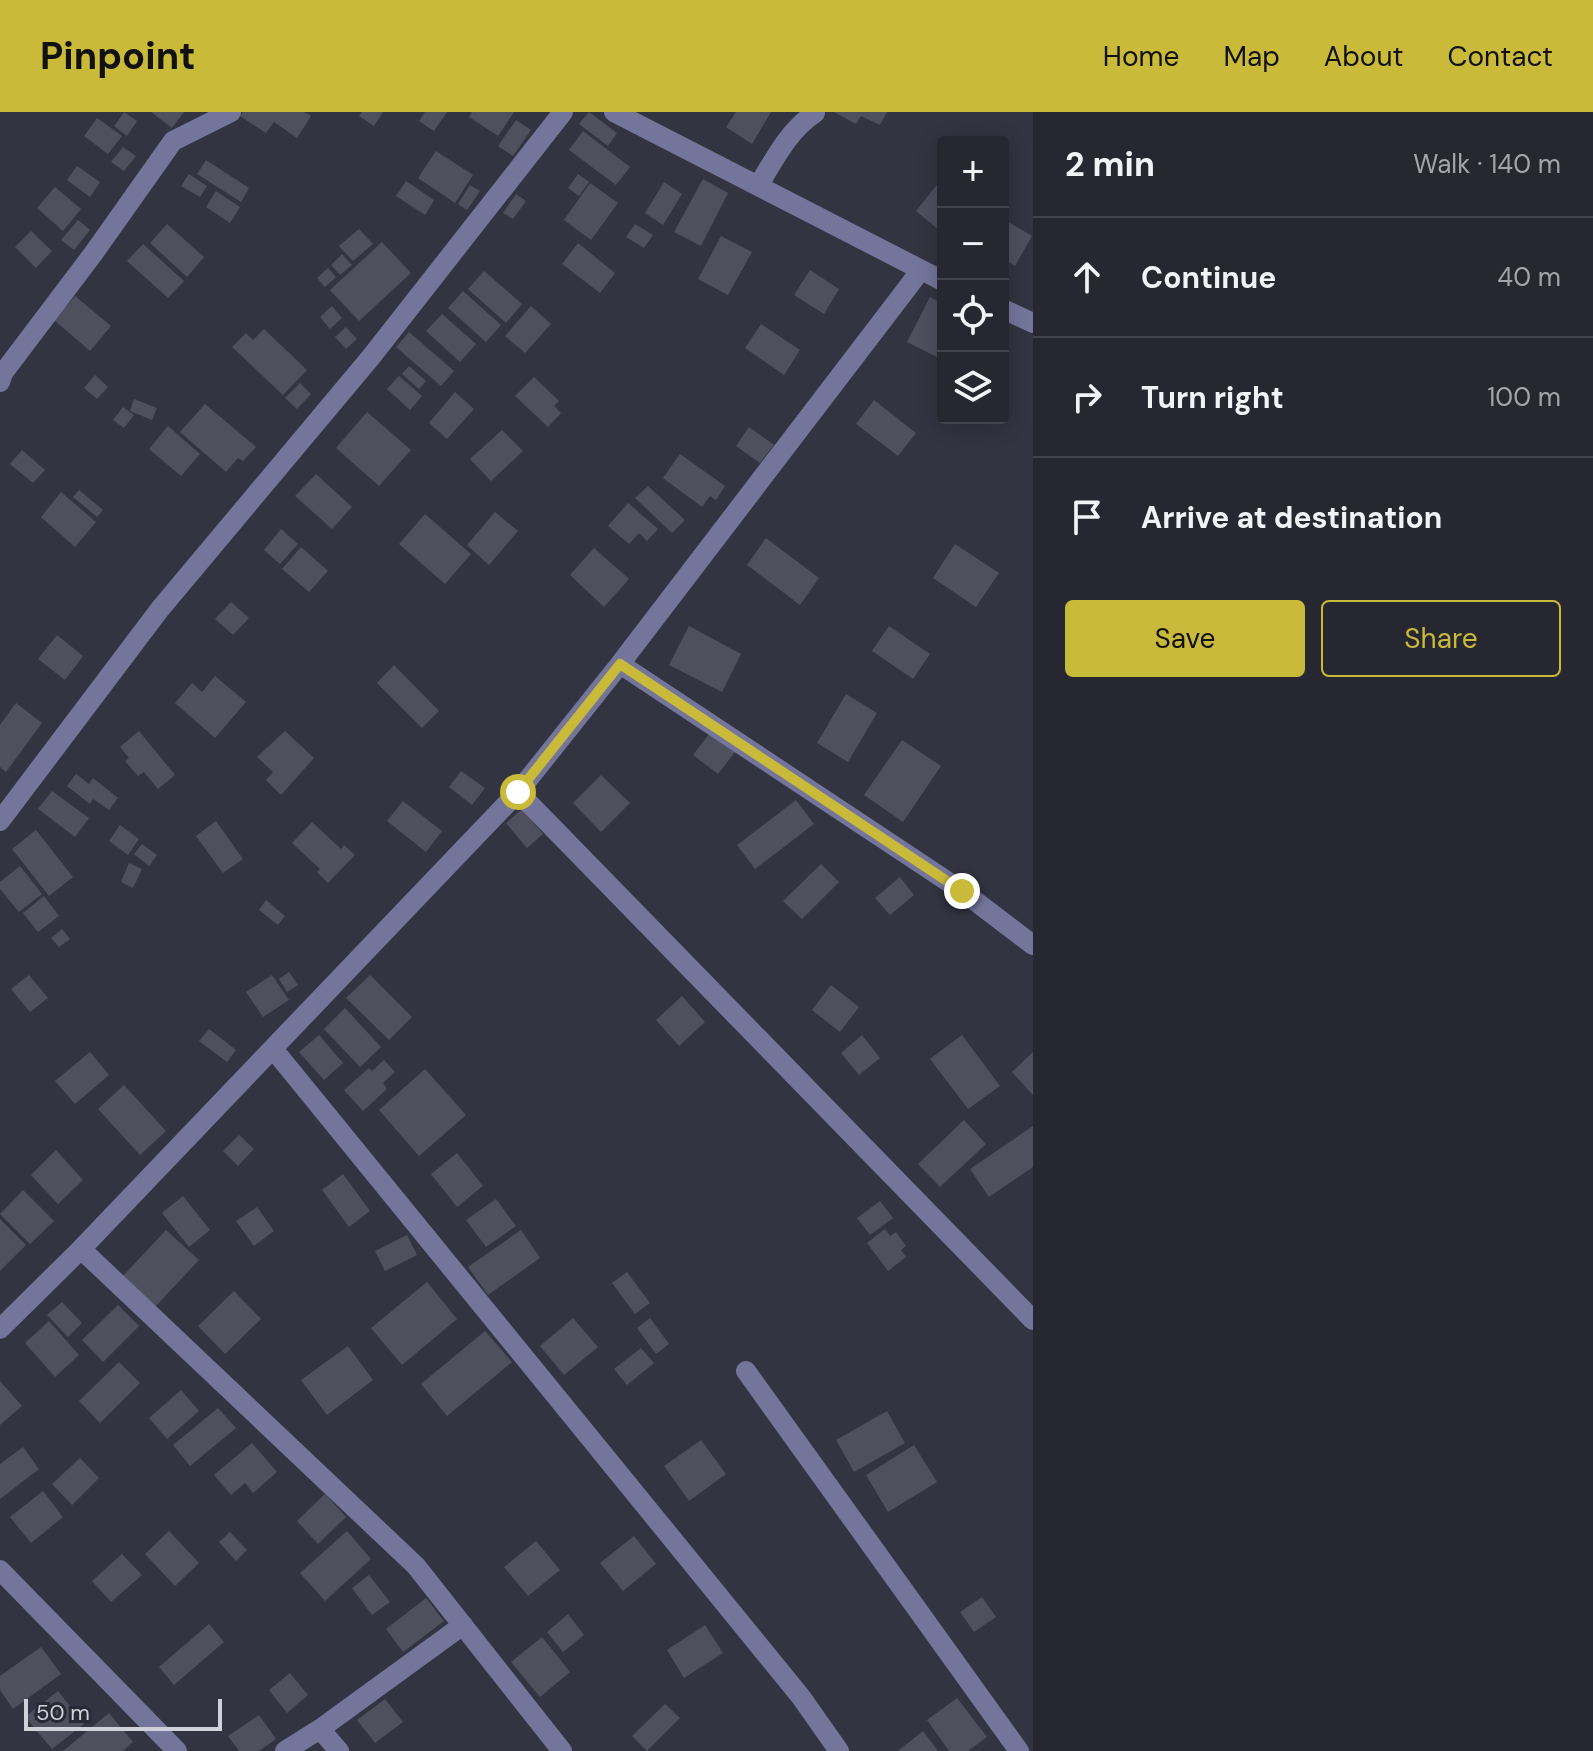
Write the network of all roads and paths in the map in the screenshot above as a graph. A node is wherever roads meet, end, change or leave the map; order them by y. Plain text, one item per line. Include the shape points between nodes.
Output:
1 (231, 112) edge
2 (563, 112) edge
3 (614, 112) edge
4 (815, 113) edge
5 (758, 186) junction
6 (921, 270) junction
7 (941, 280) edge
8 (1009, 312) edge
9 (1033, 323) edge
10 (0, 382) edge
11 (620, 664) junction
12 (518, 792) junction
13 (0, 821) edge
14 (1033, 945) edge
15 (274, 1050) junction
16 (81, 1249) junction
17 (1033, 1320) edge
18 (0, 1329) edge
19 (746, 1371) dead end
20 (0, 1570) edge
21 (463, 1625) junction
22 (320, 1729) junction
23 (177, 1751) edge
24 (285, 1751) edge
25 (339, 1751) edge
26 (562, 1751) edge
27 (839, 1751) edge
28 (1019, 1751) edge

1 - 10 street via 173,141
2 - 13 street via 371,357 160,609
3 - 5 street
4 - 5 street via 783,145
5 - 6 street
6 - 7 street
6 - 11 street
8 - 9 street
11 - 12 street
11 - 14 street via 962,891
12 - 15 street
12 - 17 street
15 - 16 street
15 - 27 street via 801,1697
16 - 18 street
16 - 21 street via 416,1566
19 - 28 street
20 - 23 street
21 - 22 street
21 - 26 street
22 - 24 street
22 - 25 street

